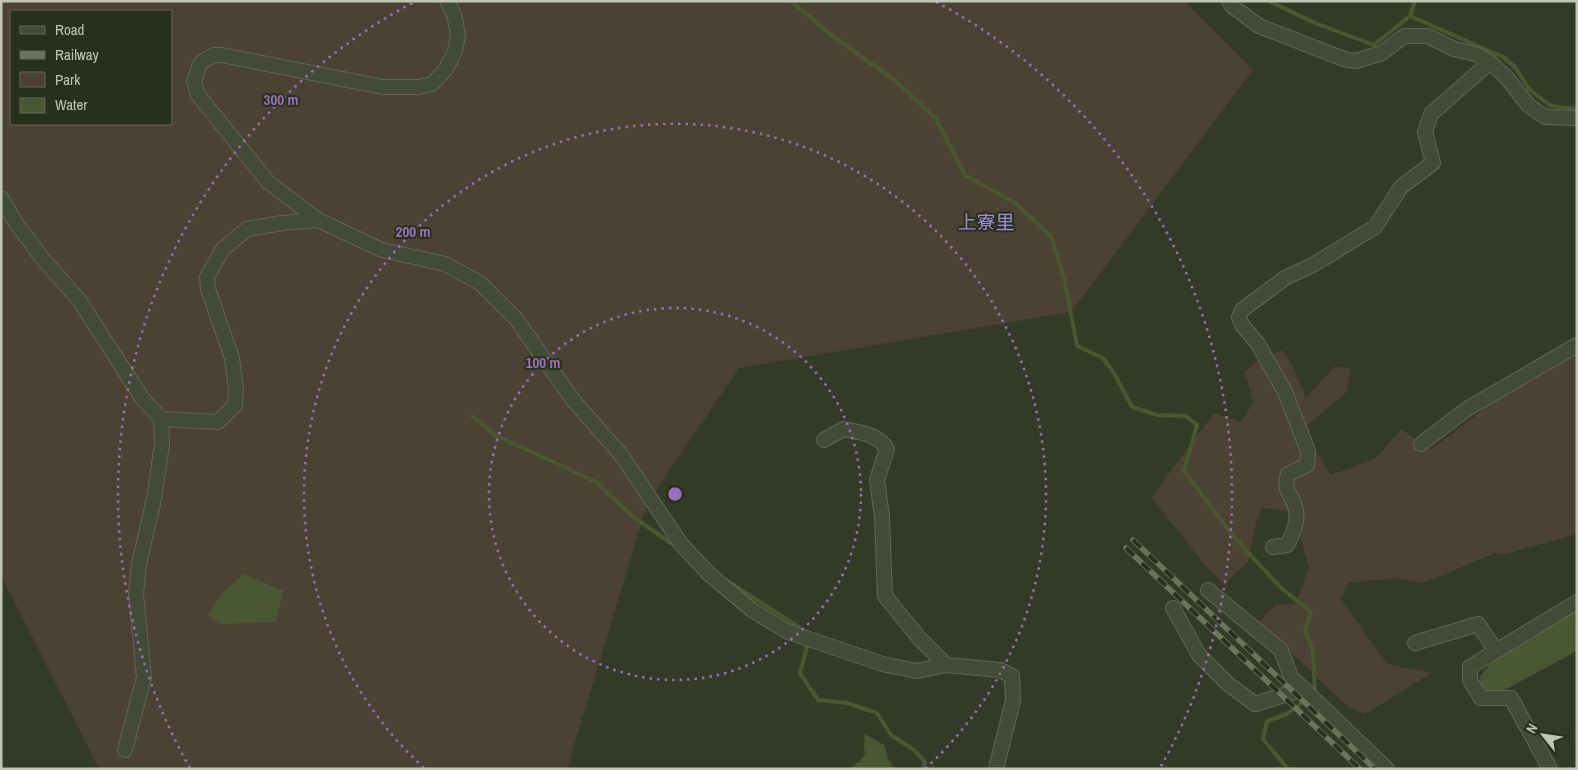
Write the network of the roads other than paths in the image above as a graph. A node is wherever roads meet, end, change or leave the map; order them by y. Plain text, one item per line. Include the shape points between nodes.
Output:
1 (447, 1) edge
2 (1230, 1) edge
3 (1490, 62) junction
4 (1577, 118) edge
5 (1, 198) edge
6 (318, 220) junction
7 (1577, 345) edge
8 (161, 418) junction
9 (824, 440) dead end
10 (1421, 444) dead end
11 (1273, 547) dead end
12 (1208, 590) dead end
13 (1577, 602) edge
14 (1173, 608) dead end
15 (1415, 643) dead end
16 (1496, 651) junction
17 (946, 665) junction
18 (1304, 689) junction
19 (125, 750) dead end
20 (996, 769) edge
21 (1387, 769) edge
22 (1550, 769) edge

1 - 6 street via 454,14 458,35 446,69 432,84 383,87 222,55 208,58 199,66 194,82 198,95 268,182
2 - 3 street via 1259,26 1344,59 1356,61 1382,53 1404,36 1428,36 1454,50 1476,54
3 - 4 street via 1528,105 1545,117
3 - 11 street via 1431,114 1426,132 1433,163 1400,187 1375,227 1285,278 1242,310 1239,317 1242,325 1258,344 1285,392 1308,451 1307,465 1288,474 1285,484 1297,512 1294,532 1287,545
5 - 8 street via 42,258 78,300 142,398
6 - 8 street via 247,230 223,249 207,277 208,289 232,358 235,405 218,422
6 - 17 street via 382,250 445,264 480,283 516,319 573,400 622,456 681,544 709,574 752,610 788,632 886,665 917,671
7 - 10 street via 1467,409
8 - 19 street via 162,444 136,594 144,677
9 - 17 street via 843,429 875,436 887,449 877,480 885,596
12 - 18 street via 1281,650 1291,677
13 - 16 street
14 - 18 street via 1199,655 1228,684 1255,704
15 - 16 street via 1478,624
16 - 22 street via 1470,666 1470,680 1481,698 1511,698
17 - 20 street via 1000,670 1012,676 1013,700
18 - 21 street

